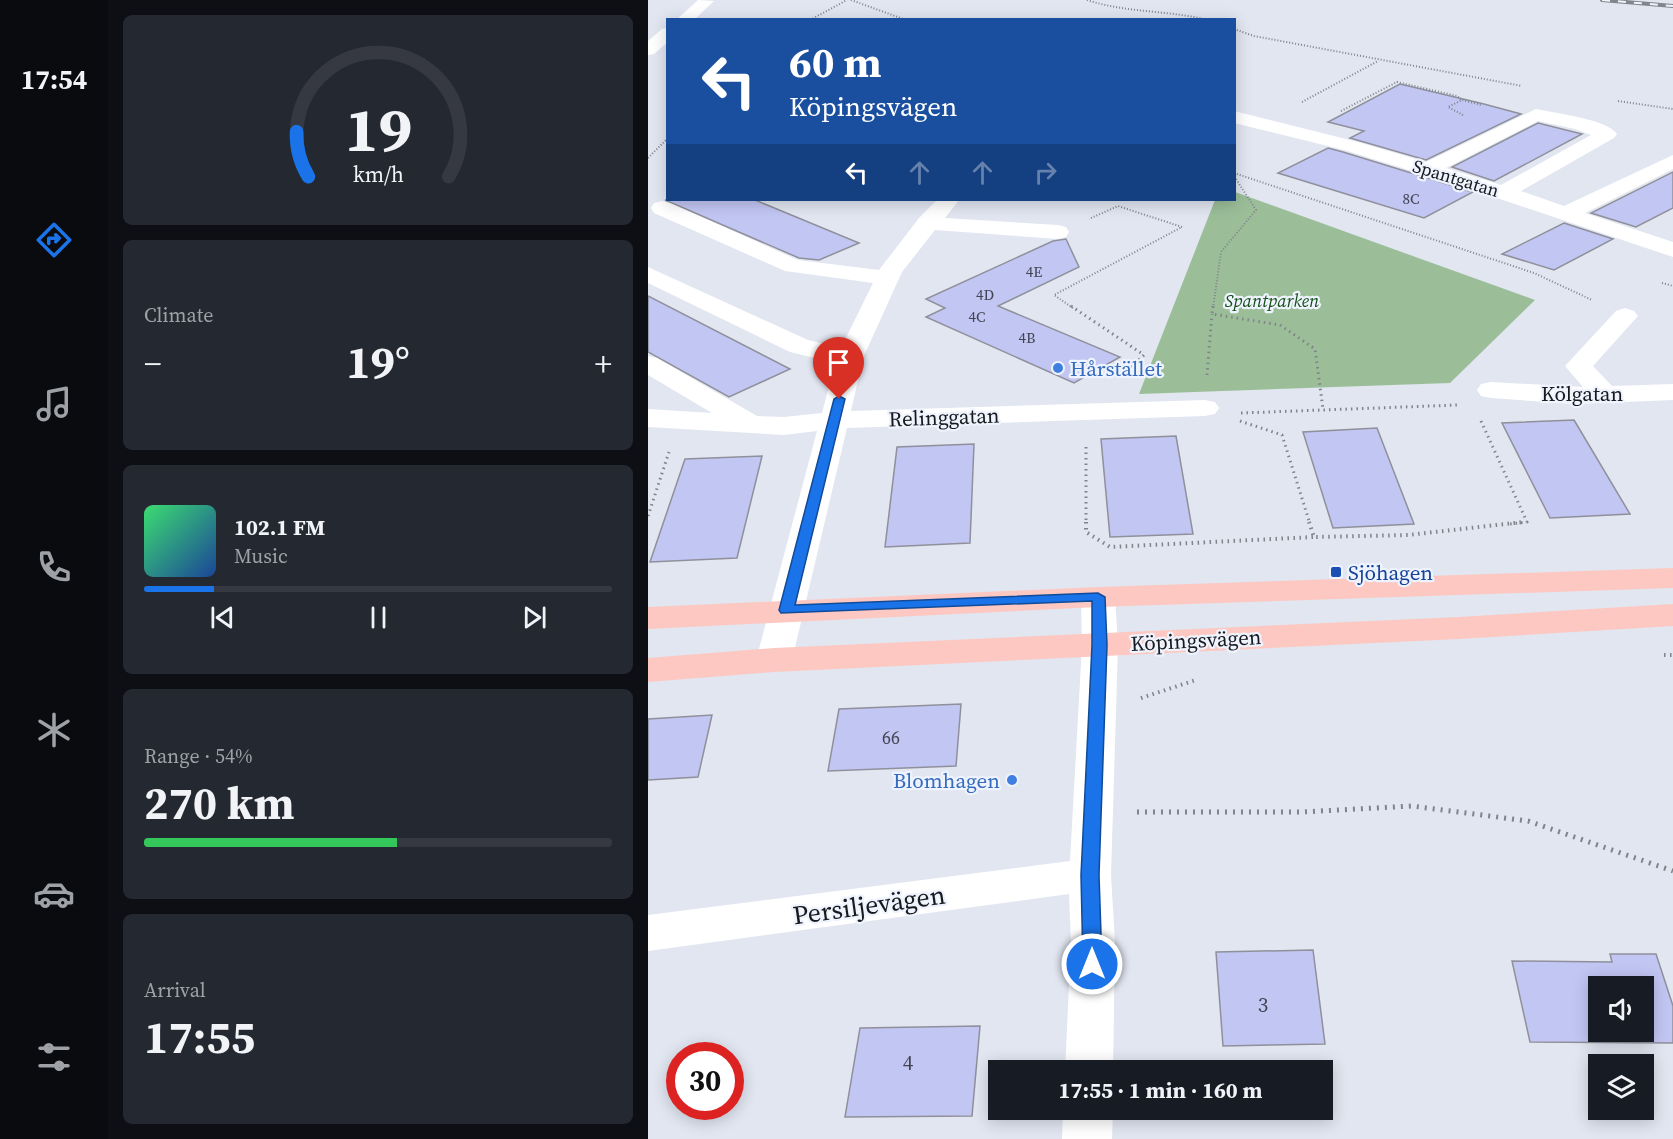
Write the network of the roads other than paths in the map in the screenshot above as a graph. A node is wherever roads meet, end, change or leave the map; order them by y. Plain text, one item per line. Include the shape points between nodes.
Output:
1 (706, 1) edge
2 (686, 18) edge
3 (666, 35) edge
4 (648, 50) edge
5 (1236, 117) edge
6 (1673, 161) edge
7 (1427, 169) junction
8 (1504, 192) junction
9 (947, 201) edge
10 (662, 208) dead end
11 (1567, 213) junction
12 (927, 223) junction
13 (1058, 232) road end
14 (1667, 242) edge
15 (648, 273) edge
16 (887, 278) junction
17 (1625, 316) road end
18 (850, 358) junction
19 (648, 364) edge
20 (1491, 390) road end
21 (1673, 392) edge
22 (1605, 395) junction
23 (1205, 408) road end
24 (648, 418) edge
25 (834, 420) junction
26 (753, 425) junction
27 (1673, 578) edge
28 (1098, 597) junction
29 (786, 610) junction
30 (1673, 615) edge
31 (648, 618) edge
32 (1100, 645) junction
33 (774, 660) junction
34 (648, 670) edge
35 (1090, 875) junction
36 (648, 933) edge
37 (1089, 1060) edge
38 (1088, 1120) edge
39 (1087, 1139) edge

1 - 2 street
3 - 4 street
5 - 7 street, Spantgatan
6 - 11 street
7 - 8 street, Spantgatan
7 - 8 street via 1536,115 1607,134
8 - 11 street, Spantgatan
9 - 12 street
10 - 16 street via 794,266
11 - 14 street, Spantgatan
12 - 13 street
12 - 16 street
15 - 18 street via 799,346
16 - 18 street
17 - 22 street via 1578,366
18 - 25 street
19 - 26 street
20 - 22 street, Kölgatan
21 - 22 street, Kölgatan
23 - 25 street, Relinggatan
24 - 26 street, Relinggatan
25 - 26 street, Relinggatan
25 - 29 street
27 - 28 main road
28 - 29 main road
28 - 32 street
29 - 31 main road
29 - 33 street
30 - 32 main road, Köpingsvägen
32 - 33 main road, Köpingsvägen
32 - 35 street
33 - 34 main road, Köpingsvägen
35 - 36 street, Persiljevägen
35 - 37 street via 1093,943
38 - 39 street

